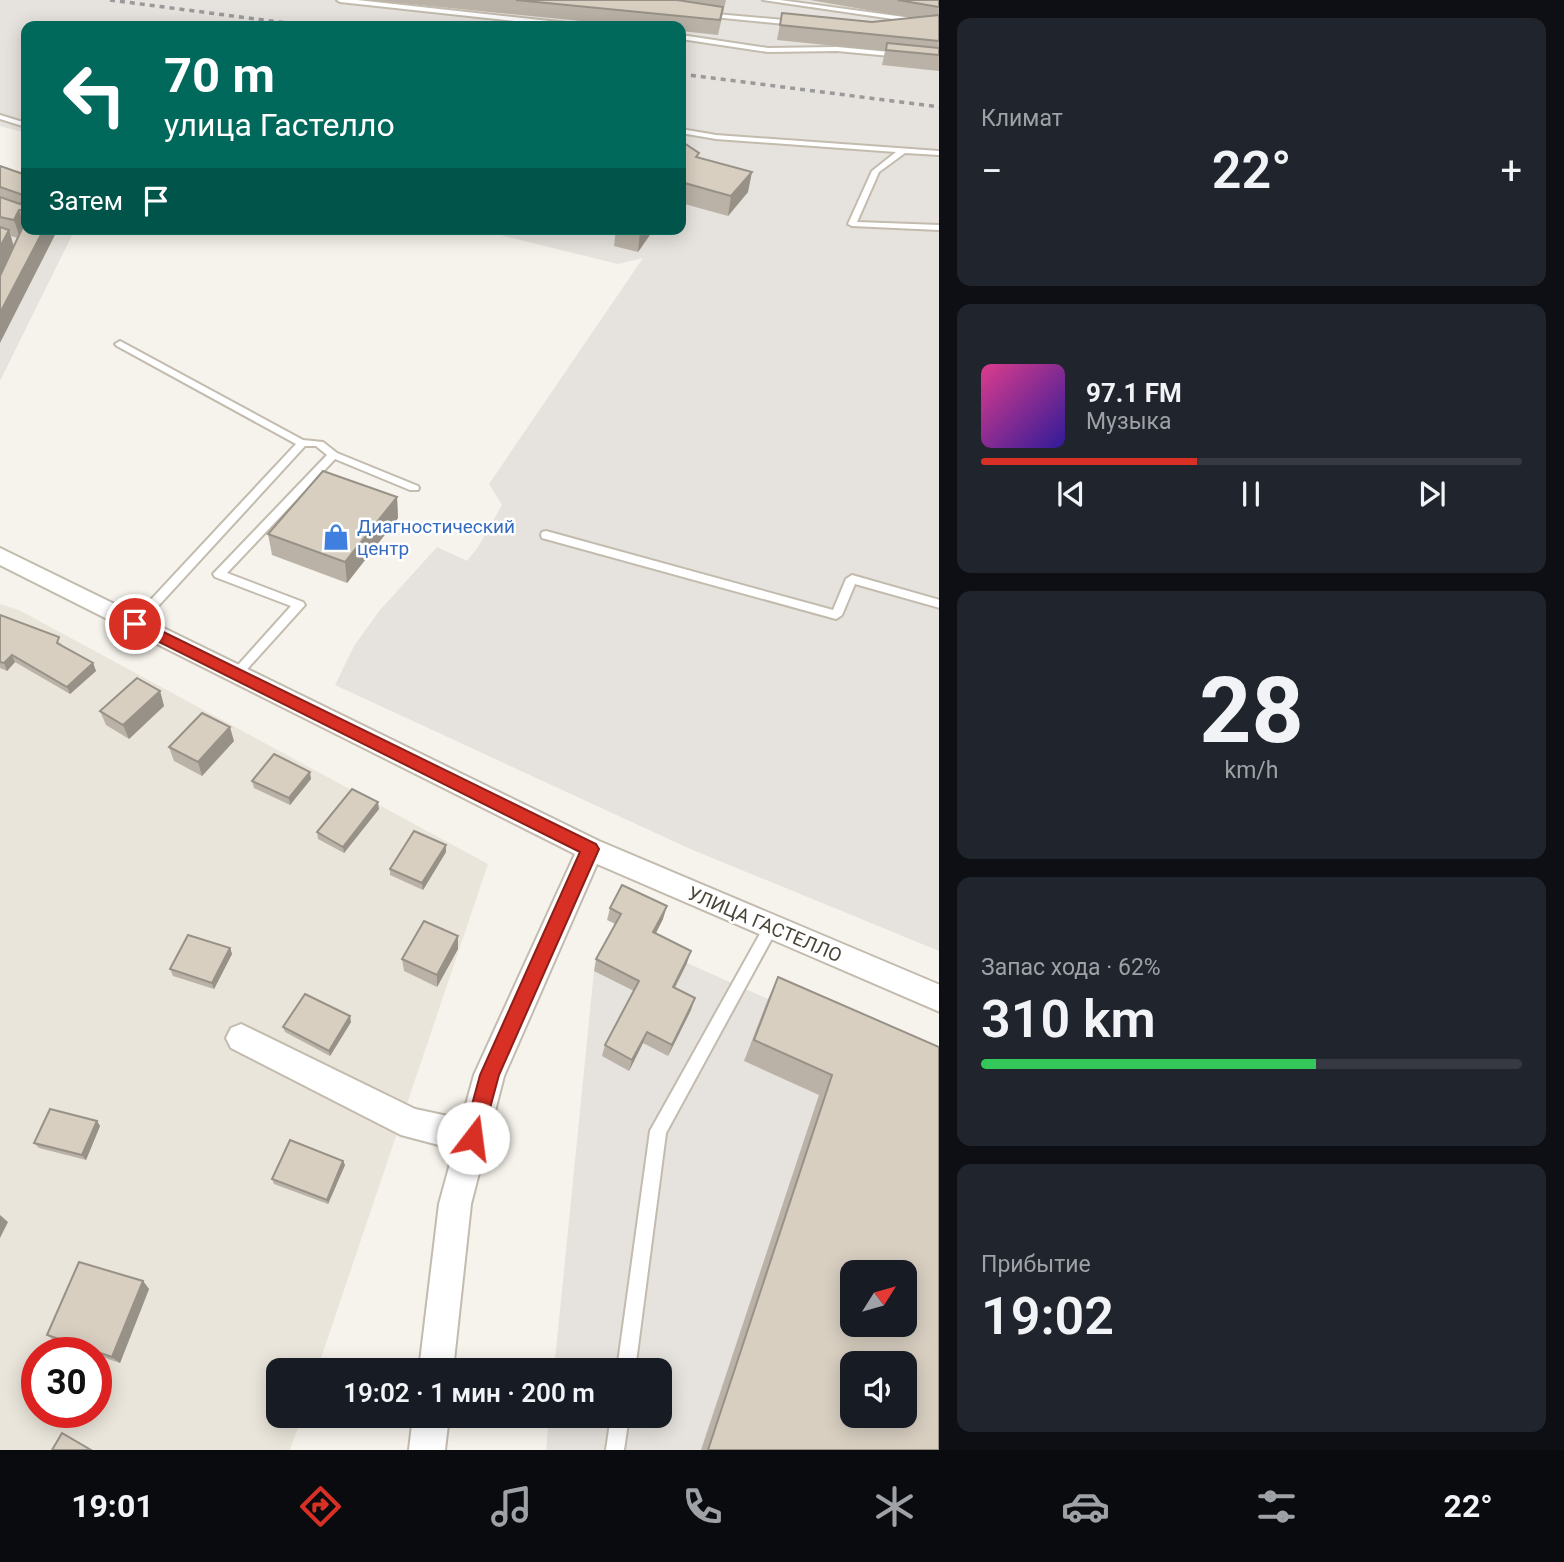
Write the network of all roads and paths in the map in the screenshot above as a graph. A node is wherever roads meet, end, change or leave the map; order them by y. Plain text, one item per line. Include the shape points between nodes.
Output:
1 (340, 0) edge
2 (766, 0) edge
3 (700, 15) edge
4 (531, 21) edge
5 (802, 24) edge
6 (939, 24) edge
7 (903, 28) edge
8 (686, 38) edge
9 (914, 56) edge
10 (0, 117) edge
11 (21, 123) edge
12 (686, 132) edge
13 (904, 150) junction
14 (939, 153) edge
15 (939, 228) edge
16 (120, 344) dead end
17 (302, 443) junction
18 (333, 455) junction
19 (414, 488) dead end
20 (546, 535) dead end
21 (0, 556) edge
22 (939, 604) edge
23 (135, 624) junction
24 (236, 674) junction
25 (590, 849) junction
26 (771, 927) junction
27 (939, 999) edge
28 (242, 1038) dead end
29 (473, 1138) junction
30 (437, 1358) edge
31 (628, 1358) edge
32 (430, 1428) edge
33 (618, 1428) edge
34 (427, 1450) edge
35 (615, 1450) edge

1 - 4 lane
2 - 6 lane
3 - 5 lane
6 - 7 lane
8 - 9 lane via 768,50 837,49
10 - 11 lane
12 - 13 lane
13 - 14 lane
13 - 15 lane via 876,170 852,224
16 - 17 lane
17 - 18 lane via 313,441
17 - 23 lane
18 - 19 lane
18 - 24 lane via 219,574 299,605
20 - 22 lane via 836,615 852,579
21 - 23 street, УЛИЦА ГАСТЕЛЛО
23 - 24 street, УЛИЦА ГАСТЕЛЛО
24 - 25 street, УЛИЦА ГАСТЕЛЛО
25 - 26 street, УЛИЦА ГАСТЕЛЛО
25 - 29 street via 489,1075
26 - 27 street, УЛИЦА ГАСТЕЛЛО
26 - 31 lane via 658,1131
28 - 29 street via 412,1124
29 - 30 street via 455,1204
32 - 34 street
33 - 35 lane

